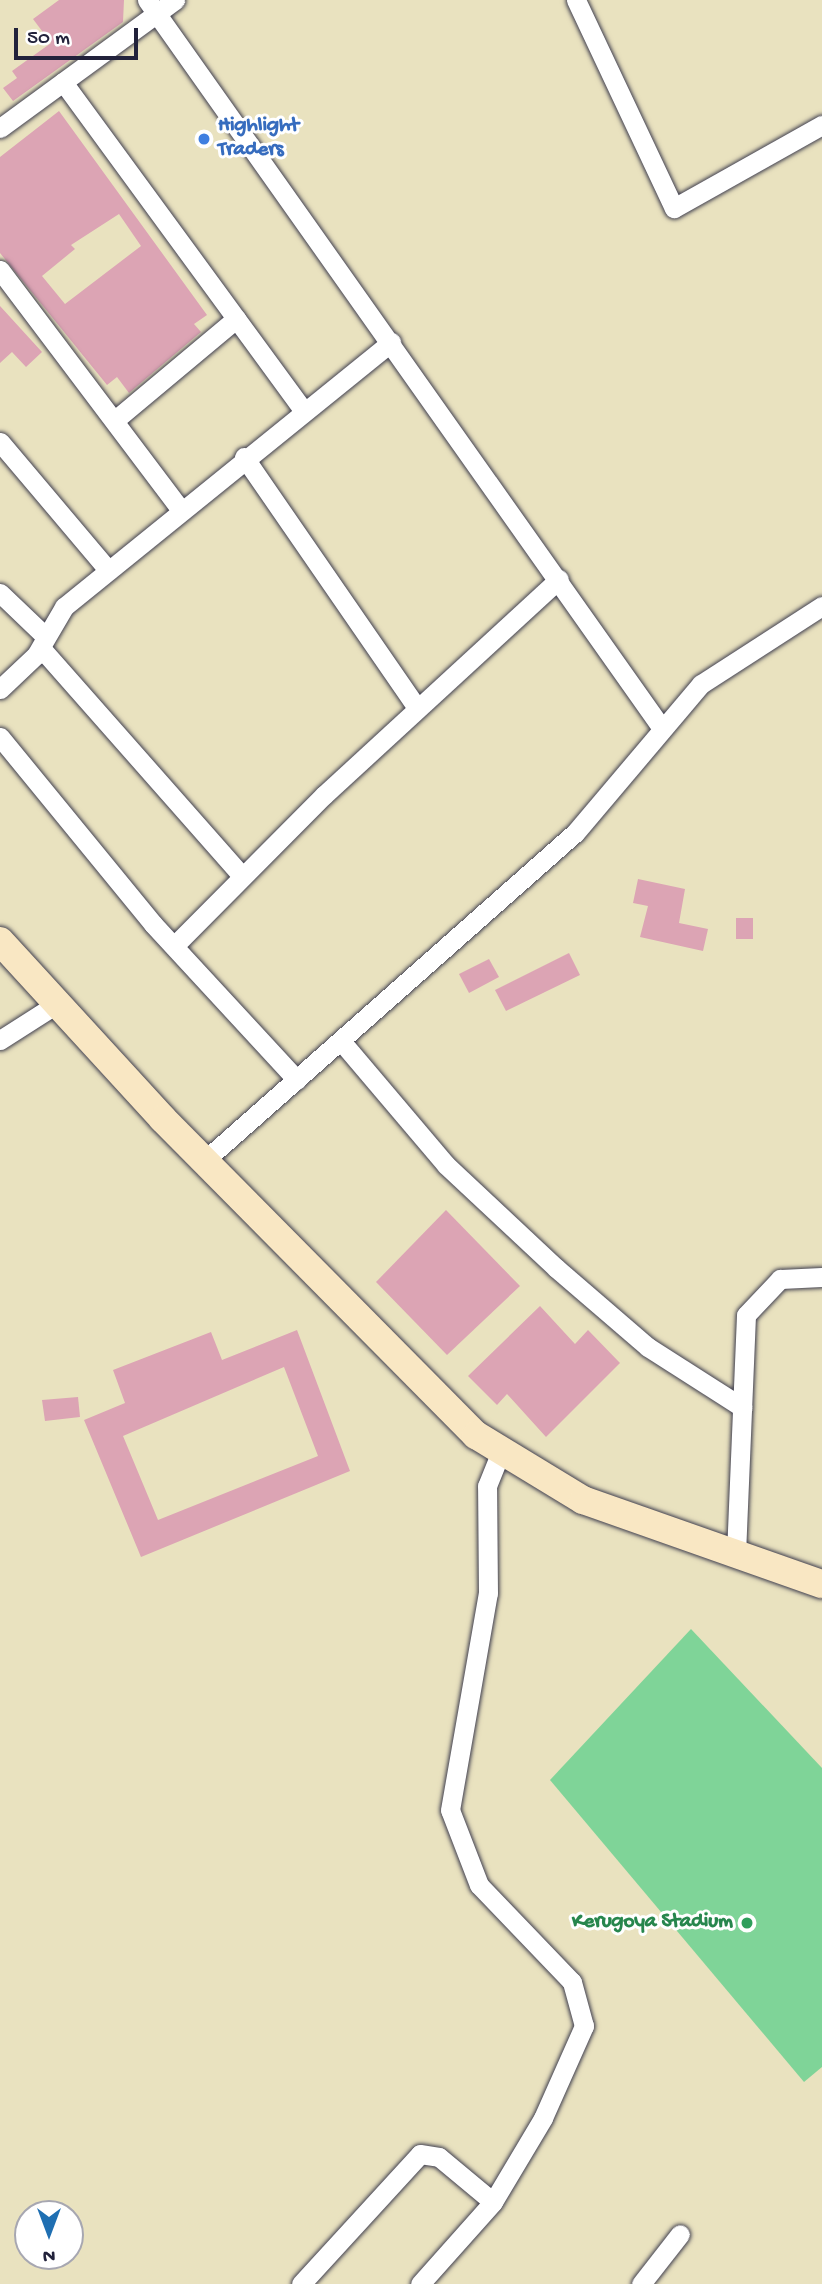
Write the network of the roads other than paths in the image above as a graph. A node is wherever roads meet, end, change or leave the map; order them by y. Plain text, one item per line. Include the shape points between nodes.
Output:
1 (175, 0) edge
2 (576, 0) edge
3 (151, 6) edge
4 (63, 82) junction
5 (822, 125) edge
6 (0, 128) edge
7 (0, 270) edge
8 (236, 319) junction
9 (391, 342) junction
10 (303, 410) junction
11 (115, 420) junction
12 (0, 442) edge
13 (244, 457) junction
14 (180, 509) junction
15 (108, 570) junction
16 (559, 579) junction
17 (0, 593) edge
18 (822, 606) edge
19 (43, 642) junction
20 (0, 690) edge
21 (417, 708) junction
22 (661, 727) junction
23 (0, 737) edge
24 (242, 875) junction
25 (0, 941) edge
26 (174, 946) junction
27 (55, 1005) junction
28 (0, 1040) edge
29 (341, 1041) junction
30 (297, 1080) junction
31 (204, 1161) junction
32 (822, 1277) edge
33 (742, 1407) junction
34 (500, 1453) junction
35 (736, 1554) junction
36 (822, 1584) edge
37 (493, 2202) junction
38 (680, 2234) dead end
39 (301, 2284) edge
40 (420, 2284) edge
41 (641, 2284) edge

1 - 3 street
2 - 5 street via 674,208
3 - 4 street
3 - 9 street
4 - 6 street
4 - 8 street
7 - 11 street
8 - 10 street
8 - 11 street
9 - 10 street
9 - 16 street
10 - 13 street
11 - 14 street
12 - 15 street
13 - 14 street
13 - 21 street
14 - 15 street
15 - 19 street via 64,607
16 - 21 street
16 - 22 street
17 - 19 street
18 - 22 street via 701,684
19 - 20 street
19 - 24 street
21 - 24 street
22 - 29 street via 575,833
23 - 26 street
24 - 26 street
25 - 27 main road
26 - 30 street
27 - 28 street
27 - 31 main road
29 - 30 street
29 - 33 street via 446,1165 556,1268 648,1347
30 - 31 street
31 - 34 main road via 415,1378
32 - 33 street via 780,1279 752,1301 746,1315
33 - 35 street
34 - 35 main road via 583,1500
34 - 37 street via 487,1486 488,1593 450,1811 479,1885 572,1982 584,2026 543,2118
35 - 36 main road
37 - 39 street via 439,2157 420,2154
37 - 40 street
38 - 41 street

